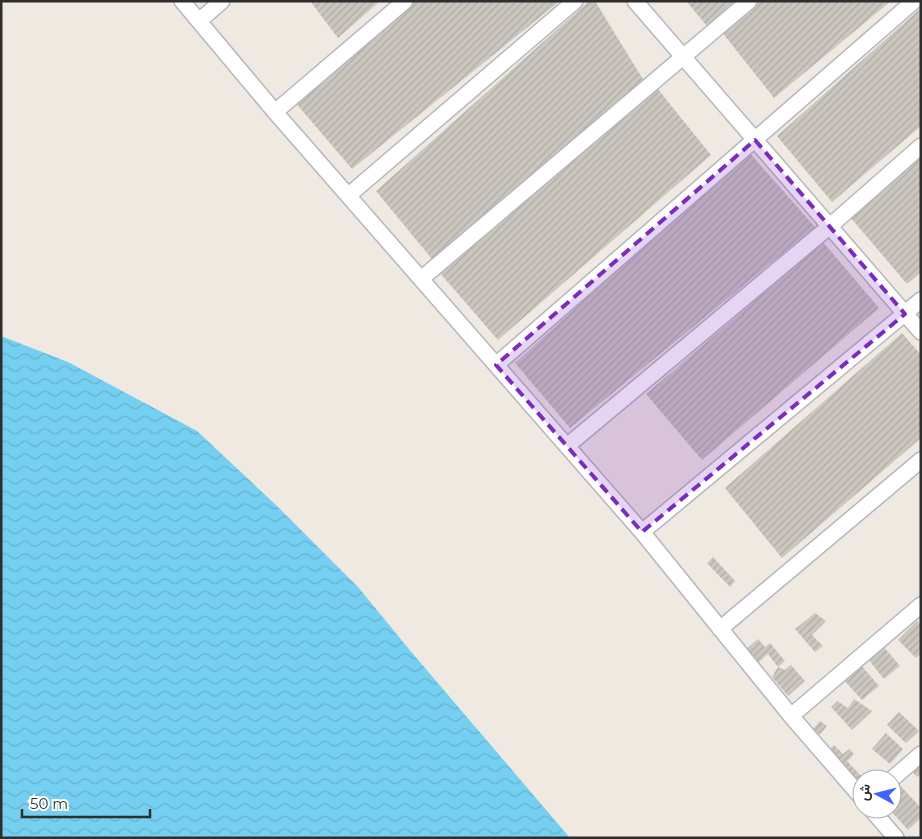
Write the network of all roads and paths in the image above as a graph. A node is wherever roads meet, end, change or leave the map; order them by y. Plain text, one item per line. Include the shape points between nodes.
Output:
1 (182, 1) edge
2 (222, 1) edge
3 (405, 1) edge
4 (575, 1) edge
5 (635, 1) edge
6 (749, 1) edge
7 (914, 1) edge
8 (199, 21) junction
9 (683, 56) junction
10 (275, 112) junction
11 (755, 140) junction
12 (921, 146) edge
13 (348, 195) junction
14 (830, 226) junction
15 (421, 279) junction
16 (921, 300) edge
17 (905, 314) junction
18 (921, 332) edge
19 (496, 365) junction
20 (567, 446) junction
21 (921, 460) edge
22 (642, 532) junction
23 (921, 606) edge
24 (720, 629) junction
25 (791, 716) junction
26 (921, 754) edge
27 (902, 770) edge
28 (852, 786) edge
29 (880, 819) edge
30 (896, 838) edge

1 - 8 street
2 - 8 street
3 - 10 street
4 - 13 street
5 - 9 street
6 - 9 street
7 - 11 street
8 - 10 street
9 - 11 street
9 - 15 street
10 - 13 street
11 - 14 street
11 - 19 street
12 - 14 street
13 - 15 street
14 - 17 street
14 - 20 street
15 - 19 street
16 - 17 street
17 - 18 street
17 - 22 street
19 - 20 street
20 - 22 street
21 - 24 street
22 - 24 street
23 - 25 street
24 - 25 street
25 - 28 street
26 - 27 street
29 - 30 street

